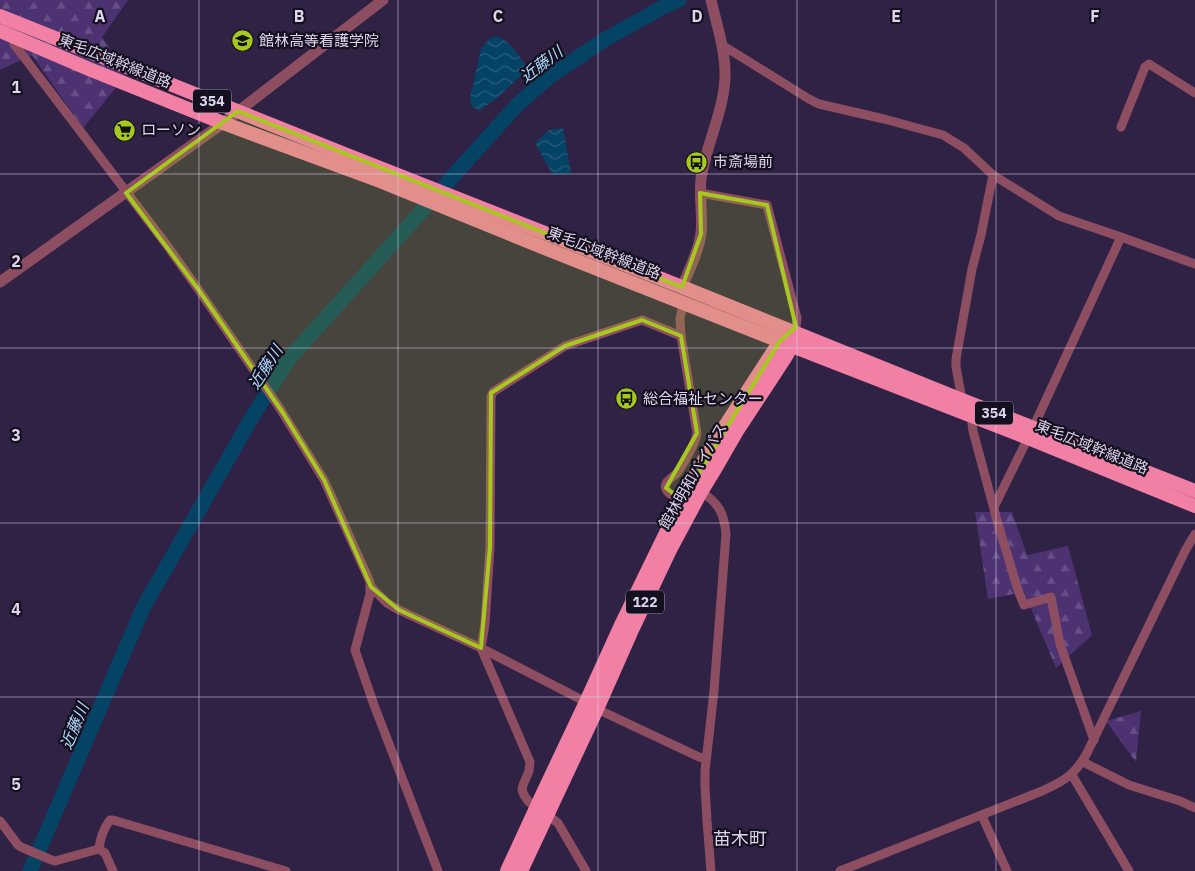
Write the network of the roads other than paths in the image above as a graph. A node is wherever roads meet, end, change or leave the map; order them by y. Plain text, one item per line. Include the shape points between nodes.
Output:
1 (383, 0) edge
2 (711, 1) edge
3 (0, 16) edge
4 (0, 31) edge
5 (14, 36) junction
6 (722, 46) junction
7 (1195, 93) edge
8 (238, 111) junction
9 (223, 122) junction
10 (1122, 127) dead end
11 (993, 175) junction
12 (419, 190) junction
13 (126, 193) junction
14 (700, 193) junction
15 (448, 201) junction
16 (1122, 236) junction
17 (1195, 264) edge
18 (0, 282) edge
19 (682, 287) junction
20 (684, 302) junction
21 (681, 336) junction
22 (789, 340) junction
23 (962, 400) junction
24 (971, 415) junction
25 (1031, 433) junction
26 (1195, 491) edge
27 (701, 492) junction
28 (682, 500) junction
29 (1195, 506) edge
30 (994, 507) junction
31 (1195, 534) edge
32 (371, 587) junction
33 (481, 648) junction
34 (592, 706) junction
35 (1094, 740) junction
36 (706, 759) junction
37 (1083, 762) junction
38 (1072, 774) junction
39 (1195, 808) edge
40 (542, 811) junction
41 (982, 816) junction
42 (0, 821) edge
43 (99, 848) junction
44 (113, 871) edge
45 (286, 871) edge
46 (438, 871) edge
47 (507, 871) edge
48 (521, 871) edge
49 (586, 871) edge
50 (711, 871) edge
51 (840, 871) edge
52 (1007, 871) edge
53 (1129, 871) edge

1 - 8 street
2 - 6 street
3 - 8 highway, 東毛広域幹線道路 / 354
4 - 5 highway, 東毛広域幹線道路 / 354
5 - 9 highway, 東毛広域幹線道路 / 354
5 - 13 street via 14,44
6 - 11 street via 819,104 943,135 964,148
6 - 14 street via 724,81
7 - 10 street via 1149,64
8 - 9 street
8 - 12 highway, 東毛広域幹線道路 / 354
9 - 12 highway, 東毛広域幹線道路 / 354 via 380,180
9 - 13 street
11 - 16 street via 1059,216
11 - 23 street via 956,359
12 - 15 highway, 東毛広域幹線道路 / 354
13 - 18 street
13 - 32 street via 198,288 277,404 324,480
14 - 19 street via 701,234
14 - 22 street via 767,206 797,318
15 - 19 highway, 東毛広域幹線道路 / 354
15 - 20 highway, 東毛広域幹線道路 / 354 via 556,252
16 - 17 street
16 - 25 street
19 - 22 highway, 東毛広域幹線道路 / 354
20 - 21 street via 680,318
20 - 22 highway, 東毛広域幹線道路 / 354
21 - 28 street via 697,433 696,440 666,488
21 - 33 street via 642,320 565,346 492,393 489,566
22 - 23 highway, 東毛広域幹線道路 / 354
22 - 24 highway, 東毛広域幹線道路 / 354
22 - 27 highway, 館林明和バイパス / 122 via 783,362
22 - 28 highway, 館林明和バイパス / 122 via 717,439
23 - 25 highway, 東毛広域幹線道路 / 354
24 - 25 highway, 東毛広域幹線道路 / 354
24 - 30 street
25 - 26 highway, 東毛広域幹線道路 / 354
25 - 29 highway, 東毛広域幹線道路 / 354
25 - 30 street
27 - 34 highway, 館林明和バイパス / 122
27 - 36 street via 719,507 726,534
28 - 34 highway, 館林明和バイパス / 122 via 622,623
30 - 35 street via 1024,605 1051,597 1060,644
31 - 35 street
32 - 33 street via 399,610
32 - 46 street via 355,650
33 - 34 street
33 - 40 street via 528,756 530,766 522,790 526,799
34 - 36 street
34 - 40 highway, 館林明和バイパス / 122
35 - 37 street
36 - 50 street
37 - 38 street
37 - 39 street via 1130,785
38 - 41 street via 1042,791
38 - 53 street
40 - 47 highway, 館林明和バイパス / 122
40 - 48 highway, 館林明和バイパス / 122
40 - 49 street via 562,828
41 - 51 street
41 - 52 street
42 - 43 street via 21,847 48,859
43 - 44 street via 105,853
43 - 45 street via 106,824 113,820

